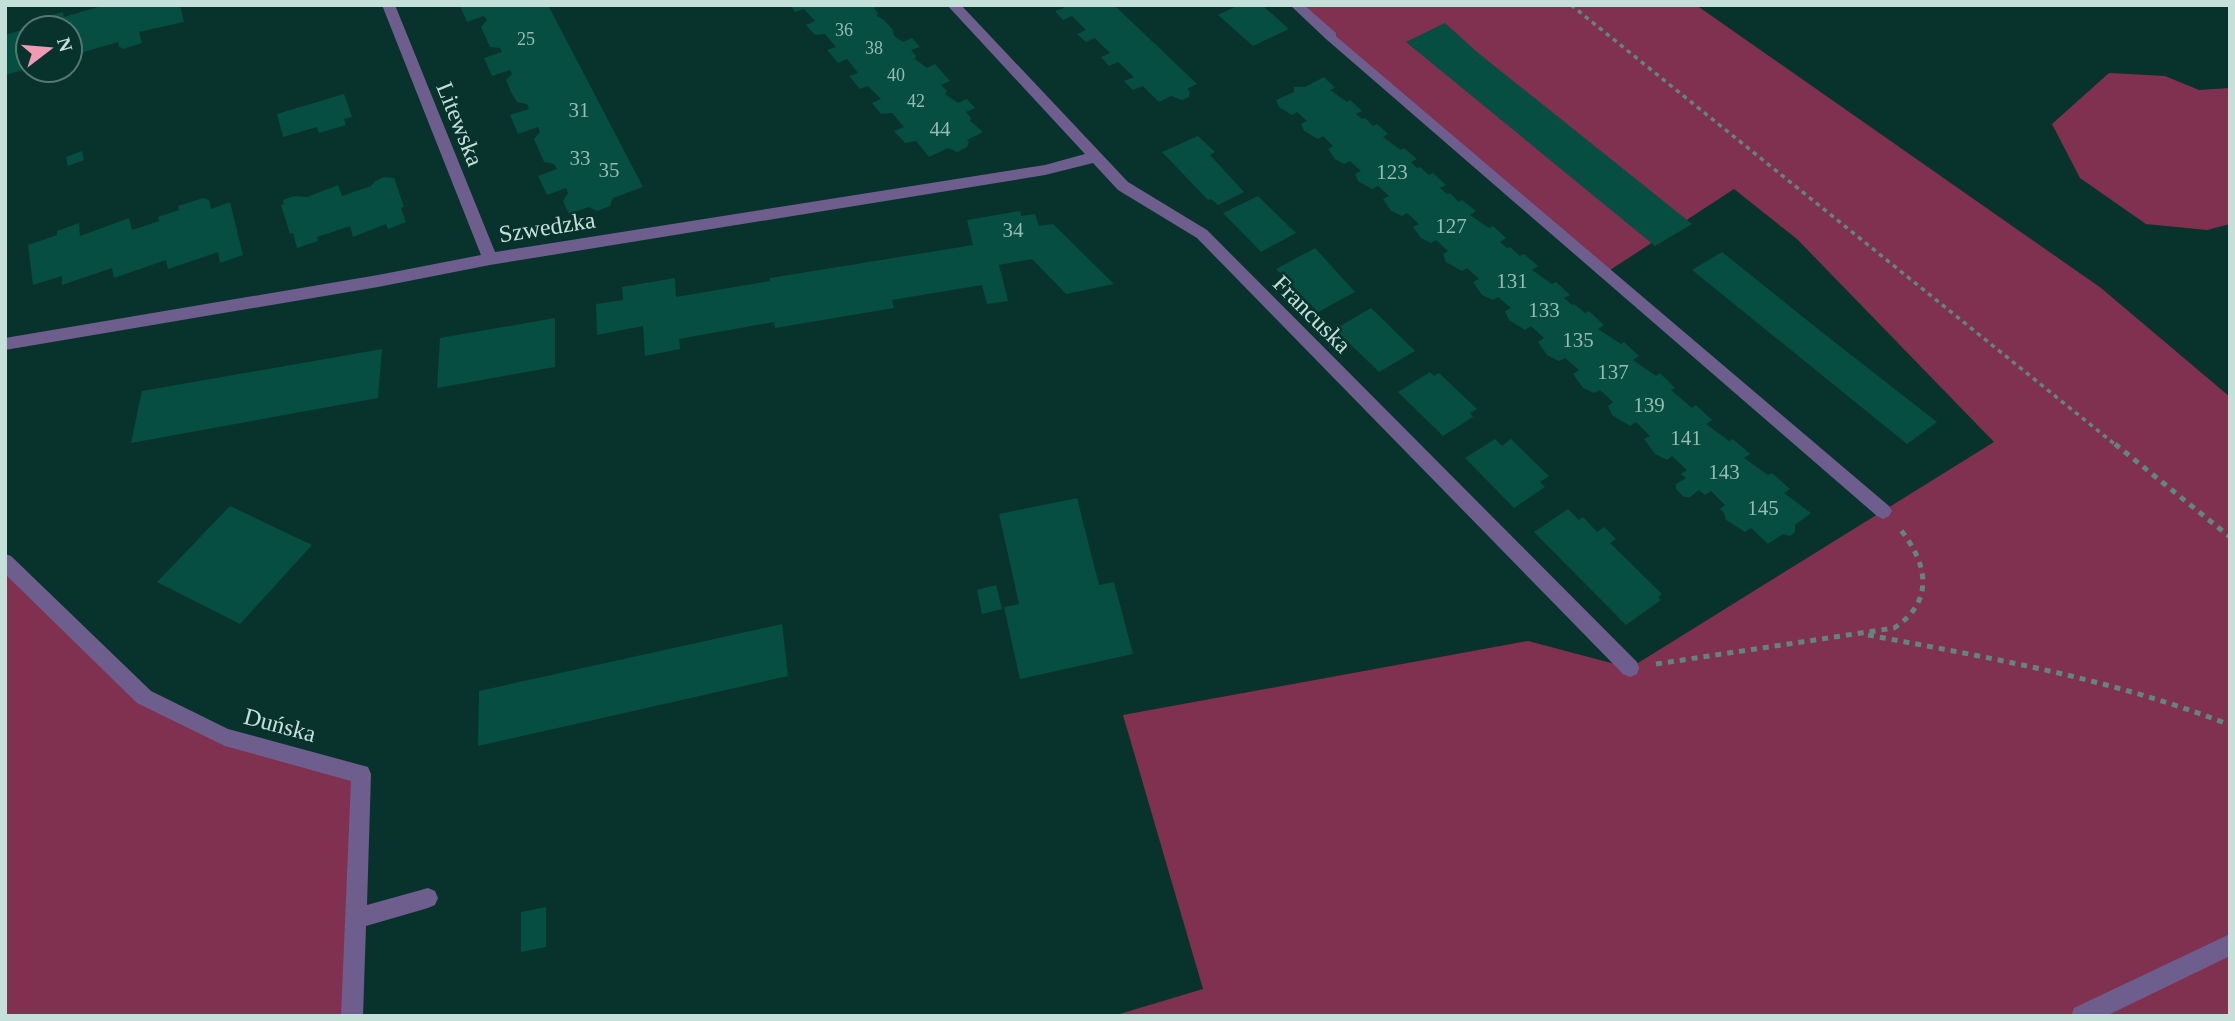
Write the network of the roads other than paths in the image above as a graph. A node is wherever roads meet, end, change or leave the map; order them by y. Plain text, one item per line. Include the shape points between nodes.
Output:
1 (388, 5) edge
2 (953, 5) edge
3 (1296, 5) edge
4 (1095, 157) junction
5 (490, 259) junction
6 (5, 344) edge
7 (1883, 511) road end
8 (5, 562) edge
9 (1630, 668) road end
10 (428, 898) dead end
11 (356, 918) junction
12 (2230, 945) edge
13 (352, 1016) edge
14 (2082, 1016) edge

1 - 5 street, Litewska
2 - 4 street, Francuska
3 - 7 street
4 - 5 street, Szwedzka via 1045,170
4 - 9 street, Francuska via 1123,186 1202,234
5 - 6 street, Szwedzka
8 - 11 street, Duńska via 144,697 225,737 361,774
10 - 11 street
11 - 13 street, Duńska
12 - 14 street

